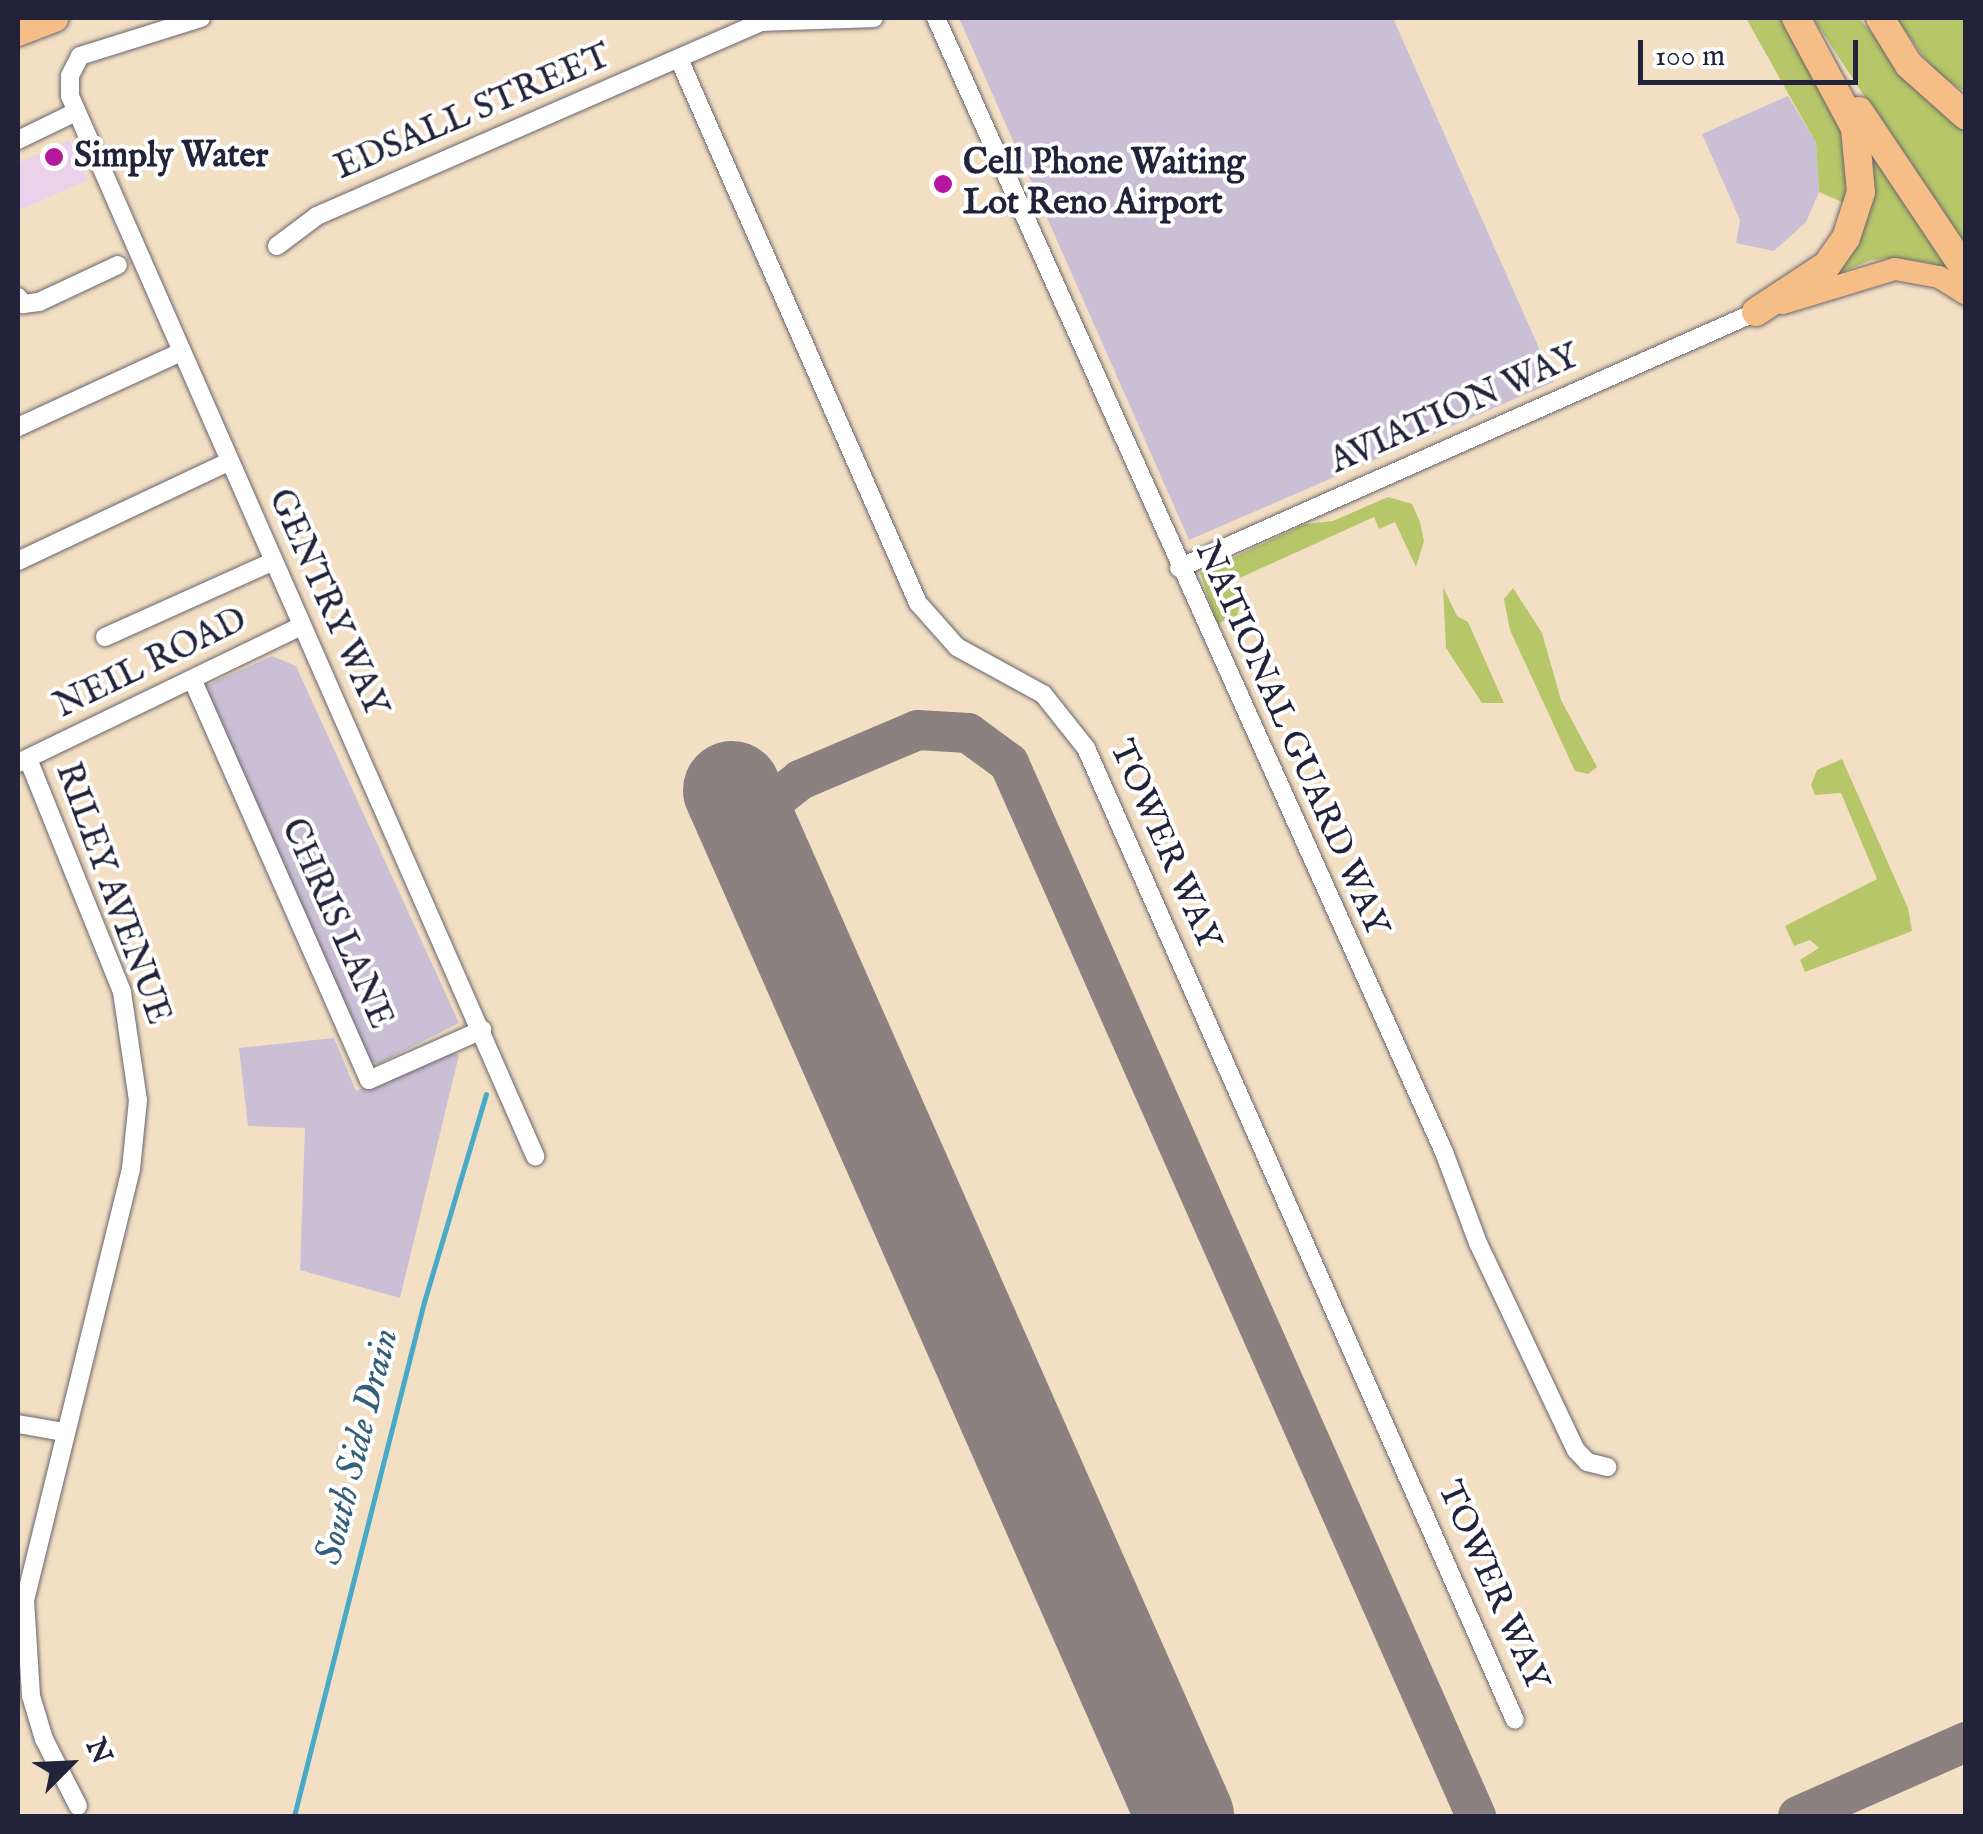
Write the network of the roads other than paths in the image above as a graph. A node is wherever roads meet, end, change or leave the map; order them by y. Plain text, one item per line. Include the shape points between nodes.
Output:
1 (54, 18) edge
2 (202, 18) edge
3 (874, 18) edge
4 (936, 18) edge
5 (1797, 18) edge
6 (1886, 29) edge
7 (18, 32) edge
8 (679, 59) junction
9 (76, 112) junction
10 (1966, 116) edge
11 (18, 140) edge
12 (277, 246) dead end
13 (118, 265) dead end
14 (1966, 272) edge
15 (1966, 294) edge
16 (18, 296) edge
17 (1756, 312) junction
18 (179, 352) junction
19 (18, 428) edge
20 (228, 462) junction
21 (274, 561) junction
22 (18, 562) edge
23 (1180, 568) junction
24 (301, 626) junction
25 (105, 638) dead end
26 (193, 681) junction
27 (21, 766) edge
28 (482, 1030) junction
29 (534, 1156) dead end
30 (18, 1424) edge
31 (64, 1432) junction
32 (1607, 1467) dead end
33 (1515, 1720) dead end
34 (78, 1806) dead end

1 - 7 highway
2 - 9 street, GENTRY WAY via 80,56 70,76
3 - 8 street, EDSALL STREET via 761,22
4 - 23 street, NATIONAL GUARD WAY
5 - 14 highway
5 - 17 highway via 1854,128 1862,192 1846,238 1827,265
6 - 10 highway via 1930,89
8 - 12 street, EDSALL STREET via 317,216
8 - 33 street, TOWER WAY via 918,603 957,647 1056,706 1092,760
9 - 11 street
9 - 18 street, GENTRY WAY
13 - 16 street via 38,302 23,304
15 - 17 main road via 1924,272 1881,270
17 - 23 street, AVIATION WAY
18 - 19 street
18 - 20 street, GENTRY WAY
20 - 21 street, GENTRY WAY
20 - 22 street
21 - 24 street, GENTRY WAY
21 - 25 street
23 - 32 street, NATIONAL GUARD WAY via 1508,1308 1576,1450 1587,1462
24 - 26 street, NEIL ROAD
24 - 28 street, GENTRY WAY
26 - 27 street, NEIL ROAD
26 - 28 street, CHRIS LANE via 369,1080
27 - 31 street, RILEY AVENUE via 122,992 138,1081 131,1169
28 - 29 street, GENTRY WAY
30 - 31 street
31 - 34 street, RILEY AVENUE via 28,1578 24,1630 39,1726

